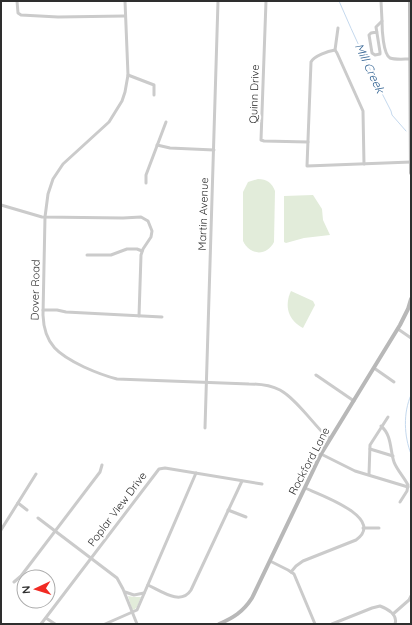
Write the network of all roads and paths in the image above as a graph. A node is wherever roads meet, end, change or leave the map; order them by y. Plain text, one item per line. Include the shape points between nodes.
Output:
1 (17, 1) edge
2 (124, 1) edge
3 (218, 1) edge
4 (266, 1) edge
5 (381, 1) edge
6 (410, 1) edge
7 (125, 16) junction
8 (382, 21) junction
9 (338, 28) dead end
10 (377, 32) junction
11 (335, 50) junction
12 (410, 59) junction
13 (128, 75) junction
14 (154, 95) dead end
15 (166, 122) dead end
16 (411, 127) edge
17 (308, 142) junction
18 (157, 145) junction
19 (214, 150) junction
20 (411, 162) edge
21 (364, 164) junction
22 (411, 173) edge
23 (146, 183) dead end
24 (1, 204) edge
25 (45, 216) junction
26 (142, 251) junction
27 (87, 255) dead end
28 (411, 299) edge
29 (43, 310) junction
30 (139, 316) junction
31 (162, 317) dead end
32 (398, 329) junction
33 (411, 338) edge
34 (374, 368) junction
35 (316, 375) dead end
36 (207, 382) junction
37 (394, 382) dead end
38 (354, 401) junction
39 (388, 417) dead end
40 (382, 426) junction
41 (205, 428) dead end
42 (330, 438) junction
43 (370, 449) junction
44 (321, 454) junction
45 (393, 456) junction
46 (102, 465) dead end
47 (196, 473) junction
48 (36, 474) dead end
49 (369, 474) junction
50 (242, 481) junction
51 (262, 484) dead end
52 (408, 487) junction
53 (305, 488) junction
54 (400, 502) dead end
55 (18, 503) junction
56 (27, 510) dead end
57 (228, 510) junction
58 (38, 518) dead end
59 (246, 518) dead end
60 (363, 528) junction
61 (378, 528) dead end
62 (1, 530) edge
63 (55, 531) junction
64 (91, 558) junction
65 (270, 561) junction
66 (291, 572) junction
67 (14, 582) dead end
68 (148, 585) junction
69 (124, 592) junction
70 (144, 593) junction
71 (411, 596) edge
72 (132, 613) junction
73 (393, 614) junction
74 (46, 618) junction
75 (41, 624) edge
76 (55, 624) edge
77 (105, 624) edge
78 (137, 624) edge
79 (219, 624) edge
80 (315, 624) edge
81 (332, 624) edge
82 (395, 624) edge

1 - 7 street via 18,14 58,17
2 - 7 street, Dover Road
3 - 19 street, Martin Avenue
4 - 17 street, Quinn Drive via 261,140
5 - 8 street
6 - 12 main road
7 - 13 street, Dover Road
8 - 10 street via 376,27
8 - 12 street via 388,56 392,59
9 - 11 street
10 - 10 street via 380,54 375,55 372,53 369,35
11 - 17 street via 312,59 311,62
11 - 21 street via 362,109
12 - 16 main road
13 - 14 street via 154,85
13 - 25 street, Dover Road via 125,92 114,116 68,159 56,175 48,194
15 - 18 street
16 - 20 main road
17 - 21 street via 307,166
18 - 19 street
18 - 23 street via 146,175
19 - 36 street, Martin Avenue
20 - 21 street
20 - 22 main road
24 - 25 street
25 - 26 street via 141,217 148,221 152,231
25 - 29 street, Dover Road
26 - 27 street via 127,249 111,255
26 - 30 street
28 - 32 main road, Rockford Lane
29 - 30 street
29 - 36 street, Dover Road via 45,333 54,348 66,358 91,370 123,380
30 - 31 street
32 - 33 street
32 - 34 main road, Rockford Lane
34 - 37 street
34 - 38 main road, Rockford Lane
35 - 38 street
36 - 41 street, Martin Avenue
36 - 42 street, Dover Road via 275,388 291,399
38 - 42 main road, Rockford Lane
39 - 40 street
40 - 43 street
40 - 45 street
42 - 44 main road, Rockford Lane
43 - 45 street
43 - 49 street
44 - 49 street via 356,471
44 - 53 main road, Rockford Lane
45 - 52 street
46 - 63 street via 100,472
47 - 50 street, Poplar View Drive
47 - 64 street, Poplar View Drive via 165,468 158,470
47 - 68 street
48 - 55 street
49 - 52 street
50 - 51 street, Poplar View Drive
50 - 57 street
52 - 54 street
53 - 60 street via 333,500 357,515 362,521
53 - 65 main road, Rockford Lane
55 - 56 street
55 - 62 street
57 - 59 street
57 - 68 street via 188,594 174,597
58 - 63 street
60 - 61 street
60 - 66 street via 356,540 303,561
63 - 64 street
63 - 67 street
64 - 69 street via 117,578
64 - 74 street, Poplar View Drive
65 - 66 street
65 - 79 main road, Rockford Lane via 247,606 238,615
66 - 80 street
68 - 70 street
69 - 70 street via 134,595
69 - 72 street
70 - 72 street via 137,610
71 - 73 street
72 - 77 street
72 - 78 street
73 - 81 street via 382,606 377,606
73 - 82 street
74 - 75 street, Poplar View Drive
74 - 76 street

